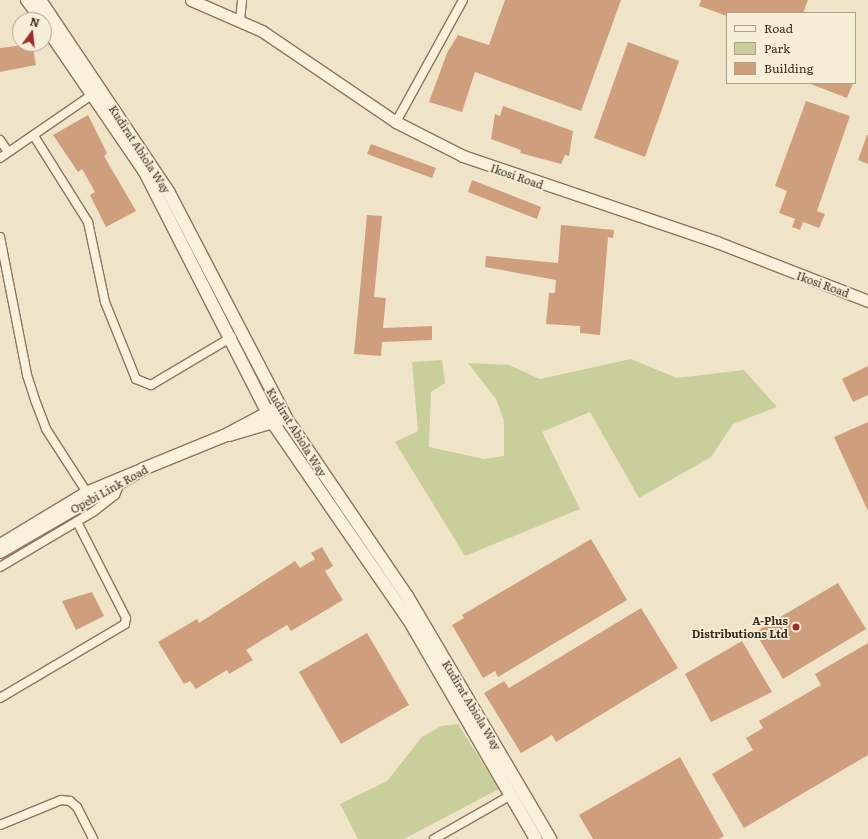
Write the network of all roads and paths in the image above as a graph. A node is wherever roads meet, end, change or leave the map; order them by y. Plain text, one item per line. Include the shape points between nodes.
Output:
1 (27, 0) edge
2 (40, 0) edge
3 (191, 0) edge
4 (242, 0) edge
5 (463, 0) edge
6 (36, 12) edge
7 (240, 20) junction
8 (52, 35) edge
9 (93, 94) junction
10 (396, 122) junction
11 (34, 136) junction
12 (0, 140) edge
13 (8, 152) junction
14 (0, 158) edge
15 (0, 237) edge
16 (868, 301) edge
17 (232, 337) junction
18 (280, 407) junction
19 (268, 411) junction
20 (286, 418) junction
21 (273, 423) junction
22 (224, 436) junction
23 (142, 469) junction
24 (121, 480) junction
25 (85, 496) junction
26 (77, 522) junction
27 (0, 543) edge
28 (0, 552) edge
29 (0, 567) edge
30 (0, 698) edge
31 (511, 795) junction
32 (1, 823) edge
33 (94, 839) edge
34 (434, 839) edge
35 (536, 839) edge
36 (550, 839) edge

1 - 6 main road
2 - 18 main road, Kudirat Abiola Way via 169,193
3 - 7 street, Ikosi Road
4 - 7 street
5 - 10 street
7 - 10 street, Ikosi Road via 288,46
8 - 9 main road, Kudirat Abiola Way
9 - 11 street
9 - 17 main road, Kudirat Abiola Way via 145,172
10 - 16 street, Ikosi Road via 501,170 717,242
11 - 13 street
11 - 17 street via 88,222 105,302 136,379 152,385
12 - 13 street
13 - 14 street
15 - 25 street via 35,400 46,428
17 - 19 main road, Kudirat Abiola Way
18 - 19 main road, Opebi Link Road
18 - 20 main road, Kudirat Abiola Way
19 - 21 main road, Kudirat Abiola Way
19 - 22 main road, Opebi Link Road
20 - 21 main road, Opebi Link Road
20 - 36 main road, Kudirat Abiola Way via 408,596
21 - 22 main road, Opebi Link Road
21 - 31 main road, Kudirat Abiola Way via 409,620
22 - 23 main road, Opebi Link Road
23 - 24 main road, Opebi Link Road
23 - 25 street via 123,473
24 - 25 main road, Opebi Link Road
24 - 26 street via 115,495
25 - 27 street
25 - 28 main road, Opebi Link Road
26 - 29 street
26 - 30 street via 126,618 125,624
31 - 34 street
31 - 35 main road, Kudirat Abiola Way
32 - 33 street via 61,800 70,801 77,807

